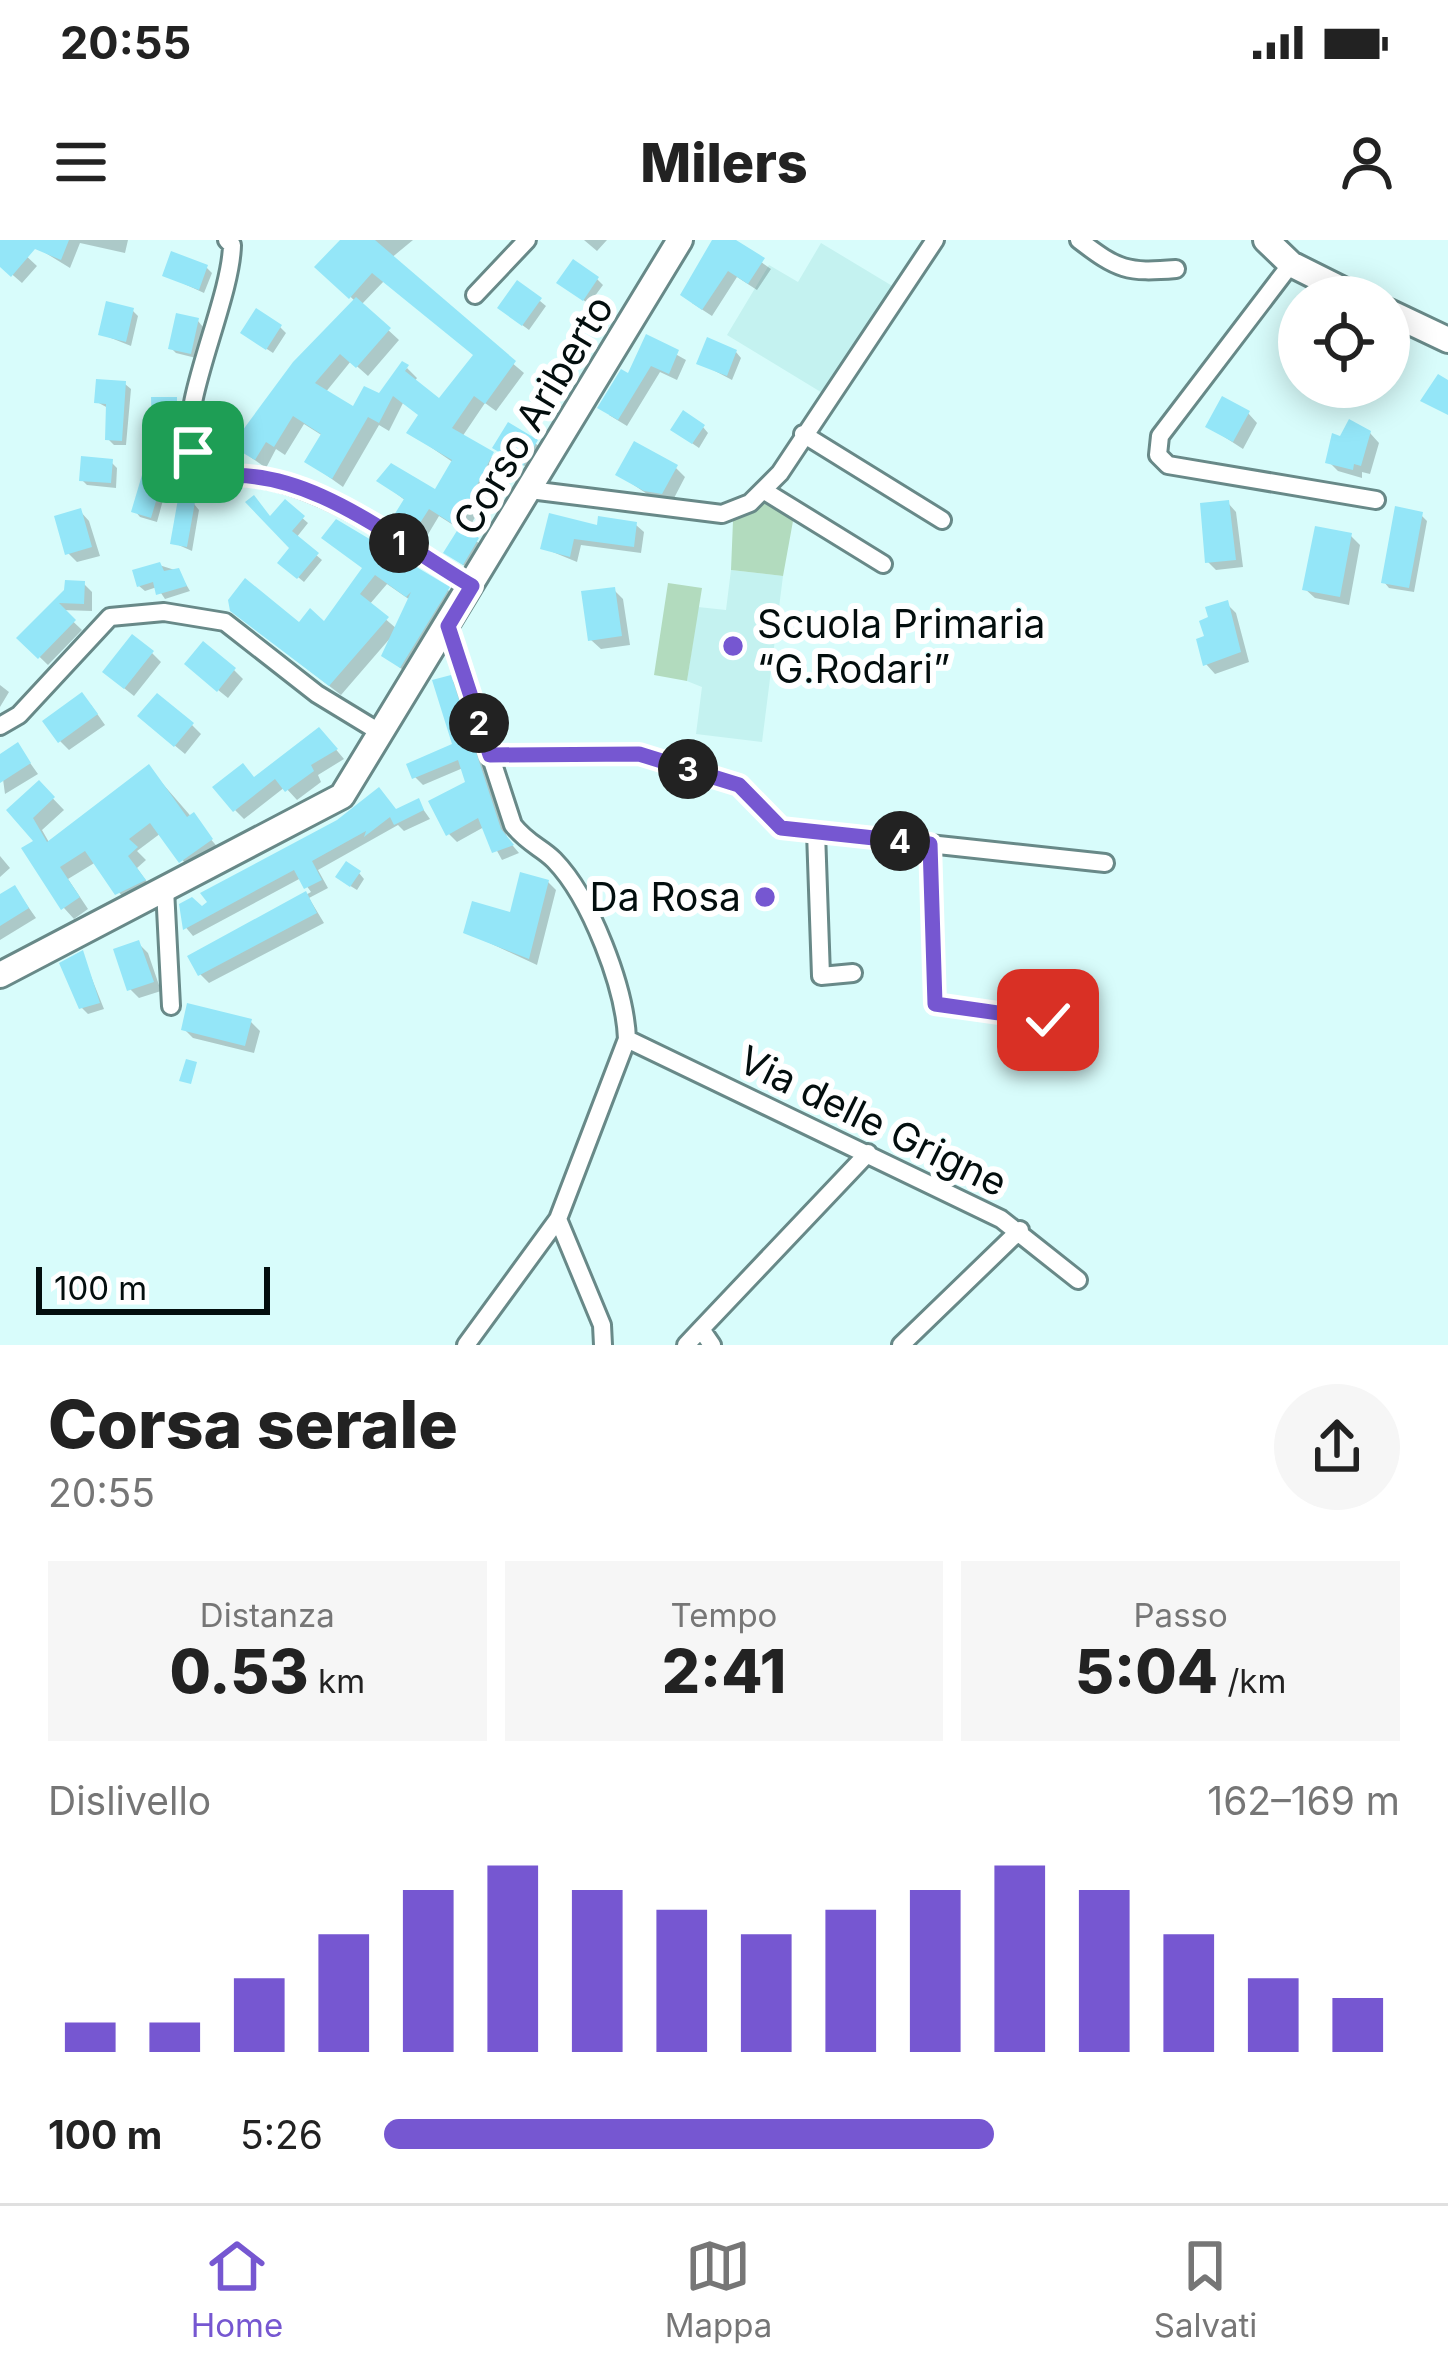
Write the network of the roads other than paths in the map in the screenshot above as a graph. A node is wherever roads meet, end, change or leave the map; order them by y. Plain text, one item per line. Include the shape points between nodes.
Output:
1 (227, 240) edge
2 (527, 240) edge
3 (680, 240) edge
4 (935, 240) edge
5 (1079, 240) edge
6 (1266, 240) edge
7 (1291, 264) junction
8 (1176, 269) dead end
9 (1315, 276) edge
10 (475, 295) dead end
11 (1410, 322) edge
12 (1448, 340) edge
13 (803, 434) junction
14 (530, 490) junction
15 (763, 490) junction
16 (1376, 500) dead end
17 (942, 520) dead end
18 (883, 564) dead end
19 (472, 586) junction
20 (448, 626) junction
21 (0, 726) edge
22 (381, 733) junction
23 (490, 755) junction
24 (816, 832) junction
25 (930, 844) junction
26 (1105, 863) dead end
27 (165, 889) junction
28 (853, 973) dead end
29 (0, 976) edge
30 (171, 1006) dead end
31 (1048, 1020) dead end
32 (627, 1040) junction
33 (868, 1154) junction
34 (558, 1219) junction
35 (1020, 1230) junction
36 (1078, 1280) dead end
37 (701, 1329) junction
38 (466, 1345) edge
39 (603, 1345) edge
40 (686, 1345) edge
41 (712, 1345) edge
42 (901, 1345) edge

1 - 19 street via 232,276 188,423 193,452 217,477 261,475 325,500
2 - 10 street
3 - 14 street, Corso Ariberto
4 - 13 street
5 - 8 street via 1113,267
6 - 7 street
7 - 9 street
7 - 16 street via 1160,436 1158,455 1168,465
11 - 12 street
13 - 15 street
13 - 17 street
14 - 15 street via 722,514
14 - 19 street, Corso Ariberto
15 - 18 street
19 - 20 street, Corso Ariberto
20 - 22 street, Corso Ariberto
20 - 23 street
21 - 22 street via 20,715 110,617 164,612 225,622
22 - 27 street, Corso Ariberto via 341,796
23 - 24 street via 639,754 739,785 781,828
23 - 32 street via 513,825 533,850 551,856 580,898 619,990
24 - 25 street
24 - 28 street via 820,976
25 - 26 street
25 - 31 street via 935,1004
27 - 29 street, Corso Ariberto
27 - 30 street
32 - 33 street, Via delle Grigne
32 - 34 street
33 - 35 street, Via delle Grigne
33 - 37 street
34 - 38 street
34 - 39 street
35 - 36 street, Via delle Grigne
35 - 42 street
37 - 40 street
37 - 41 street

